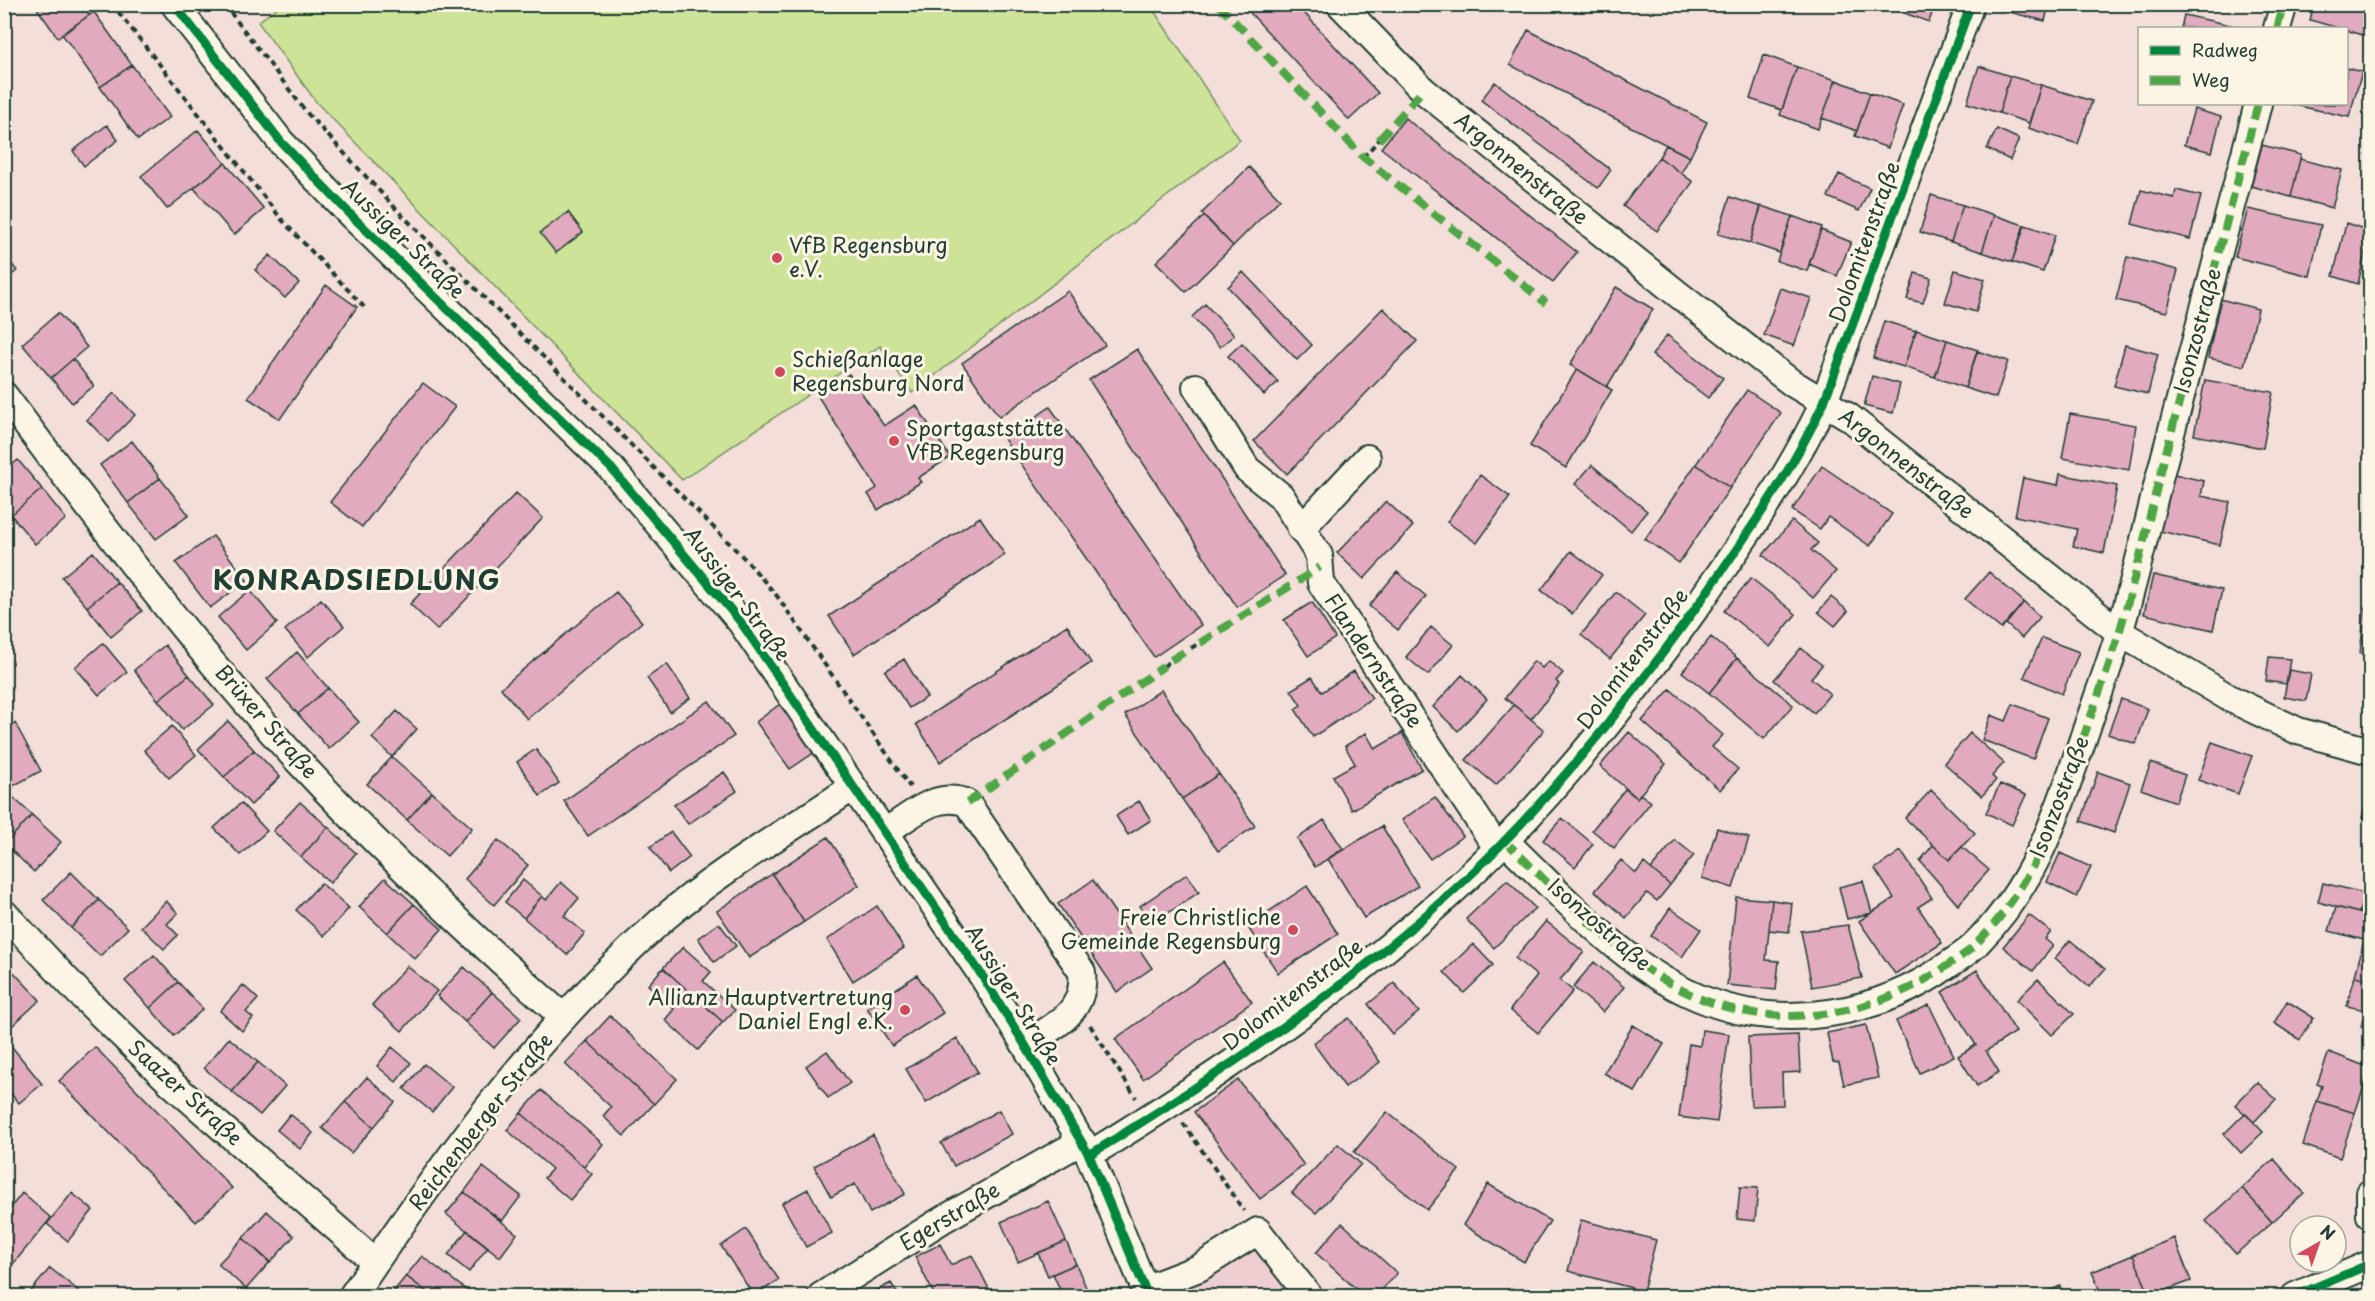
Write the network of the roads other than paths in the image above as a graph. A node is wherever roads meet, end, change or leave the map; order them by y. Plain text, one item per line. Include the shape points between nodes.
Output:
1 (174, 4) edge
2 (1340, 4) edge
3 (1971, 4) edge
4 (2284, 4) edge
5 (2277, 27) edge
6 (2258, 105) edge
7 (1196, 387) dead end
8 (4, 395) edge
9 (1824, 402) junction
10 (1367, 458) dead end
11 (1301, 529) junction
12 (2119, 632) junction
13 (2370, 751) edge
14 (853, 787) junction
15 (884, 833) junction
16 (1500, 844) junction
17 (4, 913) edge
18 (563, 1017) junction
19 (1025, 1045) junction
20 (1085, 1148) junction
21 (2370, 1193) edge
22 (2370, 1215) edge
23 (375, 1262) junction
24 (2370, 1264) edge
25 (1146, 1293) edge
26 (2310, 1294) edge
27 (352, 1296) edge
28 (821, 1296) edge
29 (1309, 1296) edge

1 - 14 street, Aussiger Straße via 281,142 352,216 550,406 668,532 740,621
2 - 9 street, Argonnenstraße via 1423,90 1679,296 1792,383
3 - 9 street, Dolomitenstraße
4 - 5 street
6 - 12 street, Isonzostraße
7 - 11 street, Flandernstraße via 1247,469 1281,496
8 - 18 street, Brüxer Straße via 98,520 300,762
9 - 12 street, Argonnenstraße via 1849,417
9 - 16 street, Dolomitenstraße via 1787,475 1653,667 1609,723
10 - 11 street
11 - 16 street, Flandernstraße via 1319,555 1321,583
12 - 13 street, Argonnenstraße via 2231,699 2298,730
12 - 16 street, Isonzostraße via 2050,835 2030,873 1976,945 1901,993 1867,1005 1822,1015 1773,1015 1707,1002 1665,982 1630,959
14 - 15 street, Aussiger Straße
14 - 18 street, Reichenberger Straße via 665,918
15 - 19 street, Aussiger Straße
15 - 19 street via 937,800 954,798 967,803 1082,972 1083,988 1068,1016
16 - 20 street, Dolomitenstraße via 1437,904 1296,1020 1171,1105
17 - 23 street, Saazer Straße via 171,1083
18 - 23 street, Reichenberger Straße via 477,1119
19 - 20 street, Aussiger Straße
20 - 25 street, Aussiger Straße
20 - 28 street, Egerstraße via 942,1220
21 - 22 street
23 - 27 street, Reichenberger Straße
24 - 26 street
25 - 29 street, Aussiger Straße via 1199,1268 1258,1231

